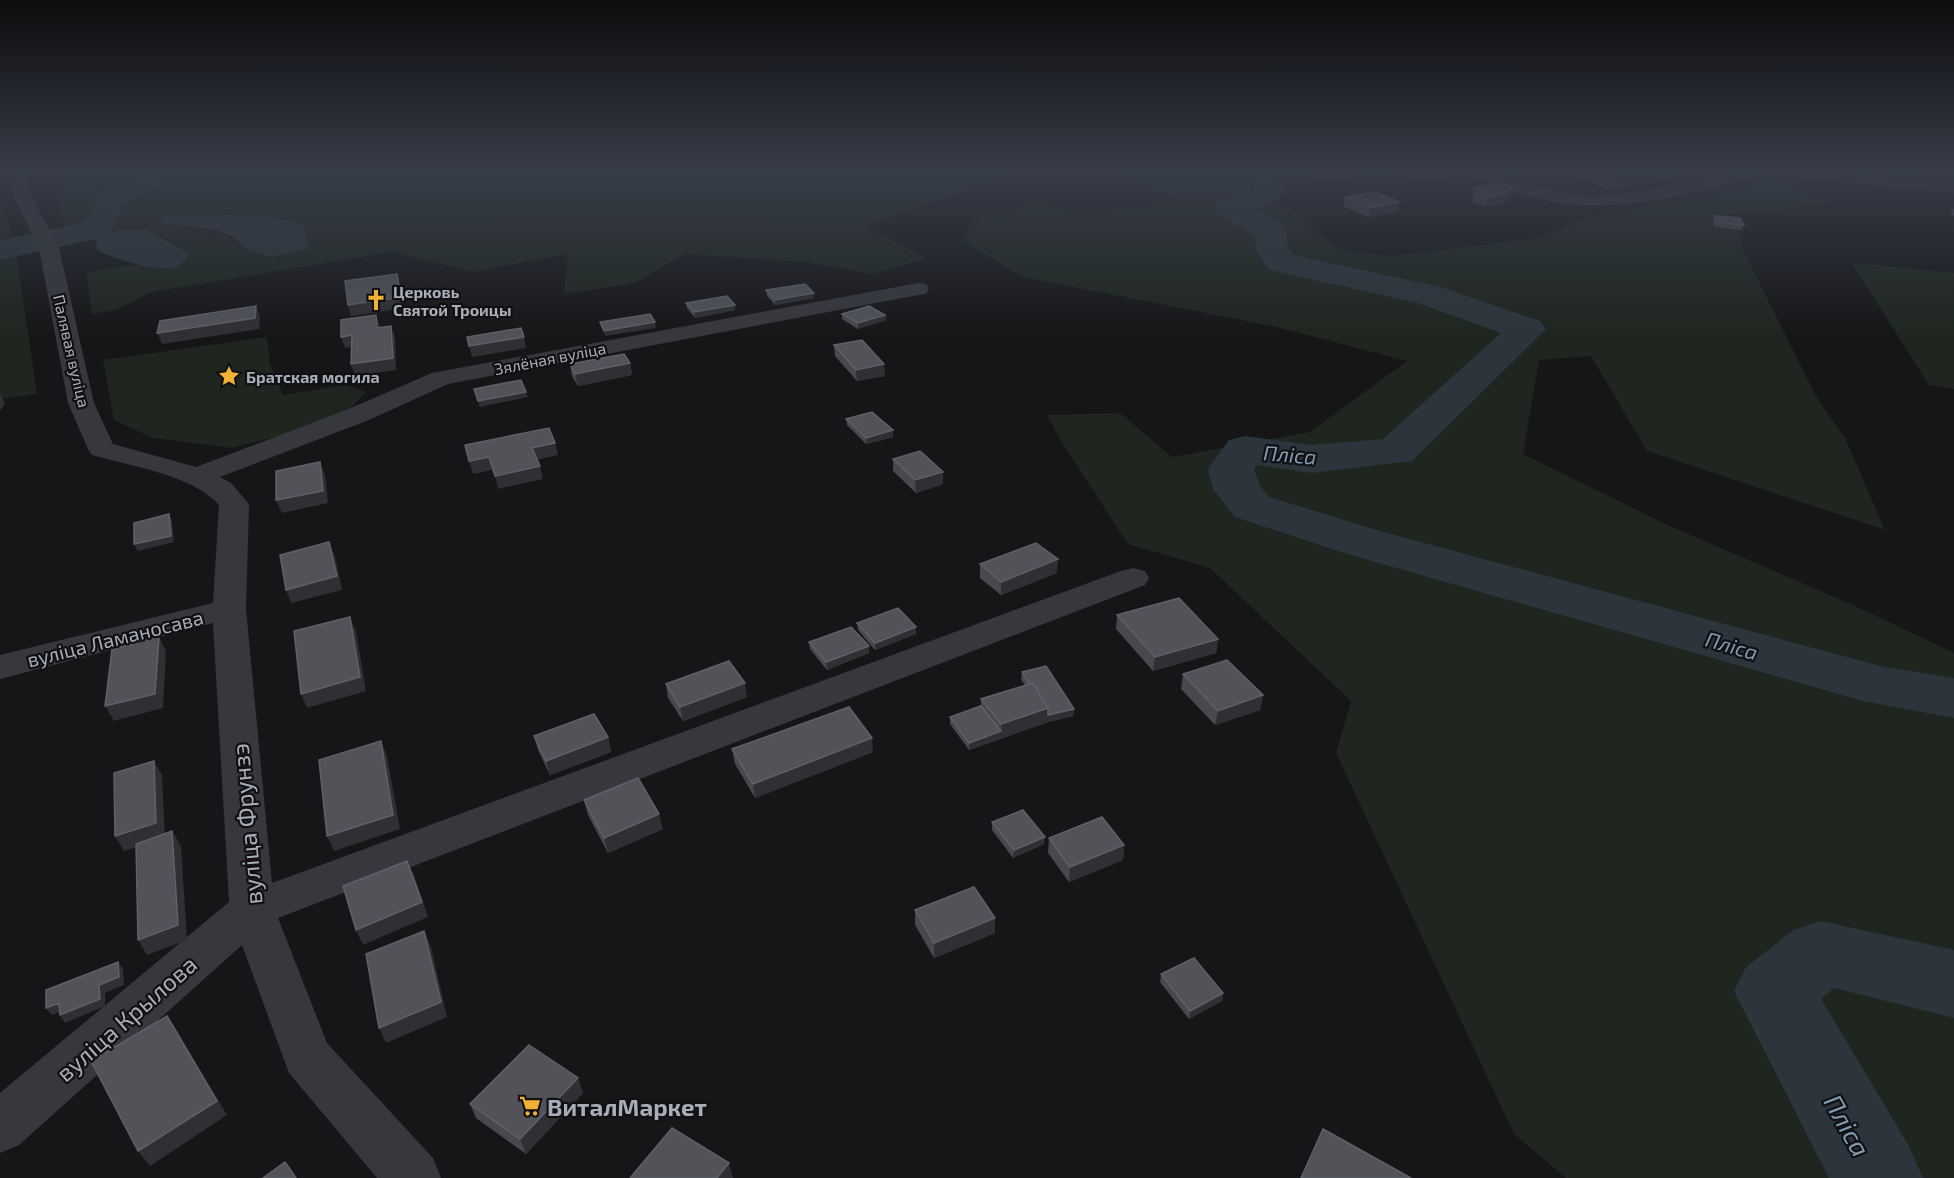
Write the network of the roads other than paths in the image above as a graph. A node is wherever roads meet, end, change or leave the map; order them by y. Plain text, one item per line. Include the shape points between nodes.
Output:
1 (37, 226) edge
2 (918, 289) dead end
3 (197, 477) junction
4 (1133, 578) dead end
5 (229, 609) junction
6 (0, 667) edge
7 (252, 909) junction
8 (0, 1127) edge
9 (413, 1178) edge

1 - 3 street, Палявая вуліца via 45,242 81,403 102,448
2 - 3 street, Зялёная вуліца via 441,378
3 - 5 street, вуліца Фрунзэ via 221,489 234,504
4 - 7 street
5 - 6 street, вуліца Ламаносава
5 - 7 street, вуліца Фрунзэ
7 - 8 street, вуліца Крылова
7 - 9 street, вуліца Фрунзэ via 307,1058

